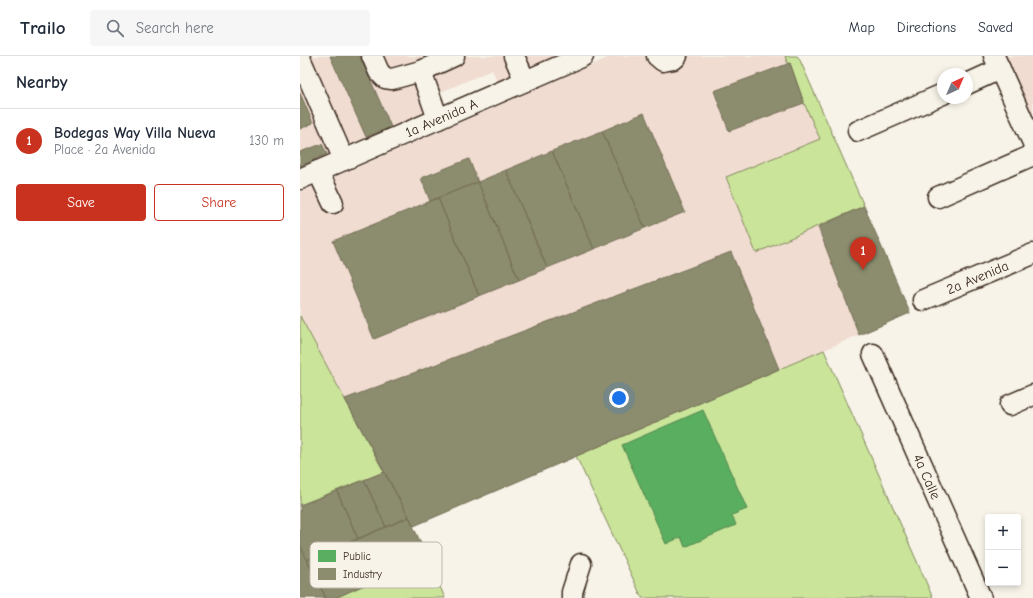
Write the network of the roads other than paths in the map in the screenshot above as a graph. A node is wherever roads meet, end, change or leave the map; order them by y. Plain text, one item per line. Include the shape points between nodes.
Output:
1 (372, 56) edge
2 (454, 56) edge
3 (514, 56) edge
4 (583, 56) edge
5 (657, 56) edge
6 (677, 56) edge
7 (300, 58) edge
8 (997, 63) edge
9 (421, 71) junction
10 (973, 80) edge
11 (525, 81) junction
12 (937, 97) edge
13 (438, 119) junction
14 (858, 131) dead end
15 (1033, 143) edge
16 (1033, 155) edge
17 (344, 160) junction
18 (318, 171) junction
19 (300, 179) edge
20 (938, 197) dead end
21 (333, 203) dead end
22 (1033, 254) edge
23 (923, 300) dead end
24 (873, 354) dead end
25 (1033, 394) edge
26 (1010, 405) dead end
27 (582, 564) dead end
28 (572, 598) edge
29 (982, 598) edge

1 - 9 street via 379,72 385,78 392,79
2 - 9 street
3 - 11 street
4 - 11 street, 1a Avenida A
5 - 6 street via 663,61
7 - 17 street
8 - 10 street
8 - 15 street
9 - 13 street
11 - 13 street, 1a Avenida A
12 - 14 street
13 - 17 street, 1a Avenida A
16 - 20 street
17 - 18 street, 1a Avenida A
18 - 19 street, 1a Avenida A
18 - 21 street
22 - 23 street, 2a Avenida
24 - 29 street, 4a Calle
25 - 26 street
27 - 28 street

